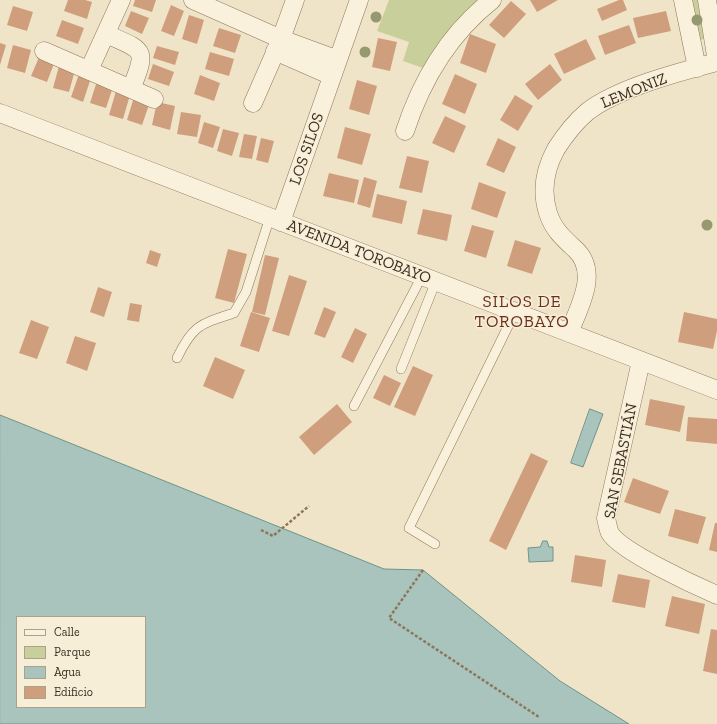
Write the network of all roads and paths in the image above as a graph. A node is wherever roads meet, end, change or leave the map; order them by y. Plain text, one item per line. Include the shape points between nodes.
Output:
1 (121, 0) edge
2 (193, 0) edge
3 (295, 0) edge
4 (359, 0) edge
5 (492, 0) edge
6 (683, 0) edge
7 (707, 0) edge
8 (106, 34) junction
9 (278, 45) junction
10 (44, 51) dead end
11 (717, 62) edge
12 (335, 68) junction
13 (697, 68) junction
14 (89, 70) junction
15 (131, 89) junction
16 (154, 99) dead end
17 (253, 103) dead end
18 (0, 113) edge
19 (405, 131) dead end
20 (276, 220) junction
21 (429, 279) junction
22 (515, 312) junction
23 (569, 333) junction
24 (177, 358) dead end
25 (641, 361) junction
26 (401, 369) dead end
27 (717, 390) edge
28 (354, 406) dead end
29 (308, 506) dead end
30 (261, 530) dead end
31 (435, 544) dead end
32 (422, 570) dead end
33 (717, 595) edge
34 (539, 717) dead end

1 - 8 street
2 - 9 street
3 - 9 street
4 - 12 street, LOS SILOS
5 - 19 street via 469,20 442,51 420,89
6 - 13 street
7 - 11 street
8 - 14 street
8 - 15 street via 133,46 139,52 142,64
9 - 12 street
9 - 17 street
10 - 14 street
11 - 13 street, LEMONIZ
12 - 20 street, LOS SILOS
13 - 23 street, LEMONIZ via 638,87 598,105 571,128 547,168 544,191 548,214 559,234 579,253 587,275
14 - 15 street
15 - 16 street
18 - 20 street, AVENIDA TOROBAYO
20 - 21 street, AVENIDA TOROBAYO
20 - 24 lane via 246,292 234,312 205,322 188,336
21 - 22 street, AVENIDA TOROBAYO
21 - 26 lane
21 - 28 lane
22 - 23 street, AVENIDA TOROBAYO
22 - 31 lane via 409,528
23 - 25 street, AVENIDA TOROBAYO
25 - 27 street, AVENIDA TOROBAYO
25 - 33 street, SAN SEBASTIÁN via 606,518 610,532 620,544 650,562
29 - 30 path via 273,536
32 - 34 path via 389,618

